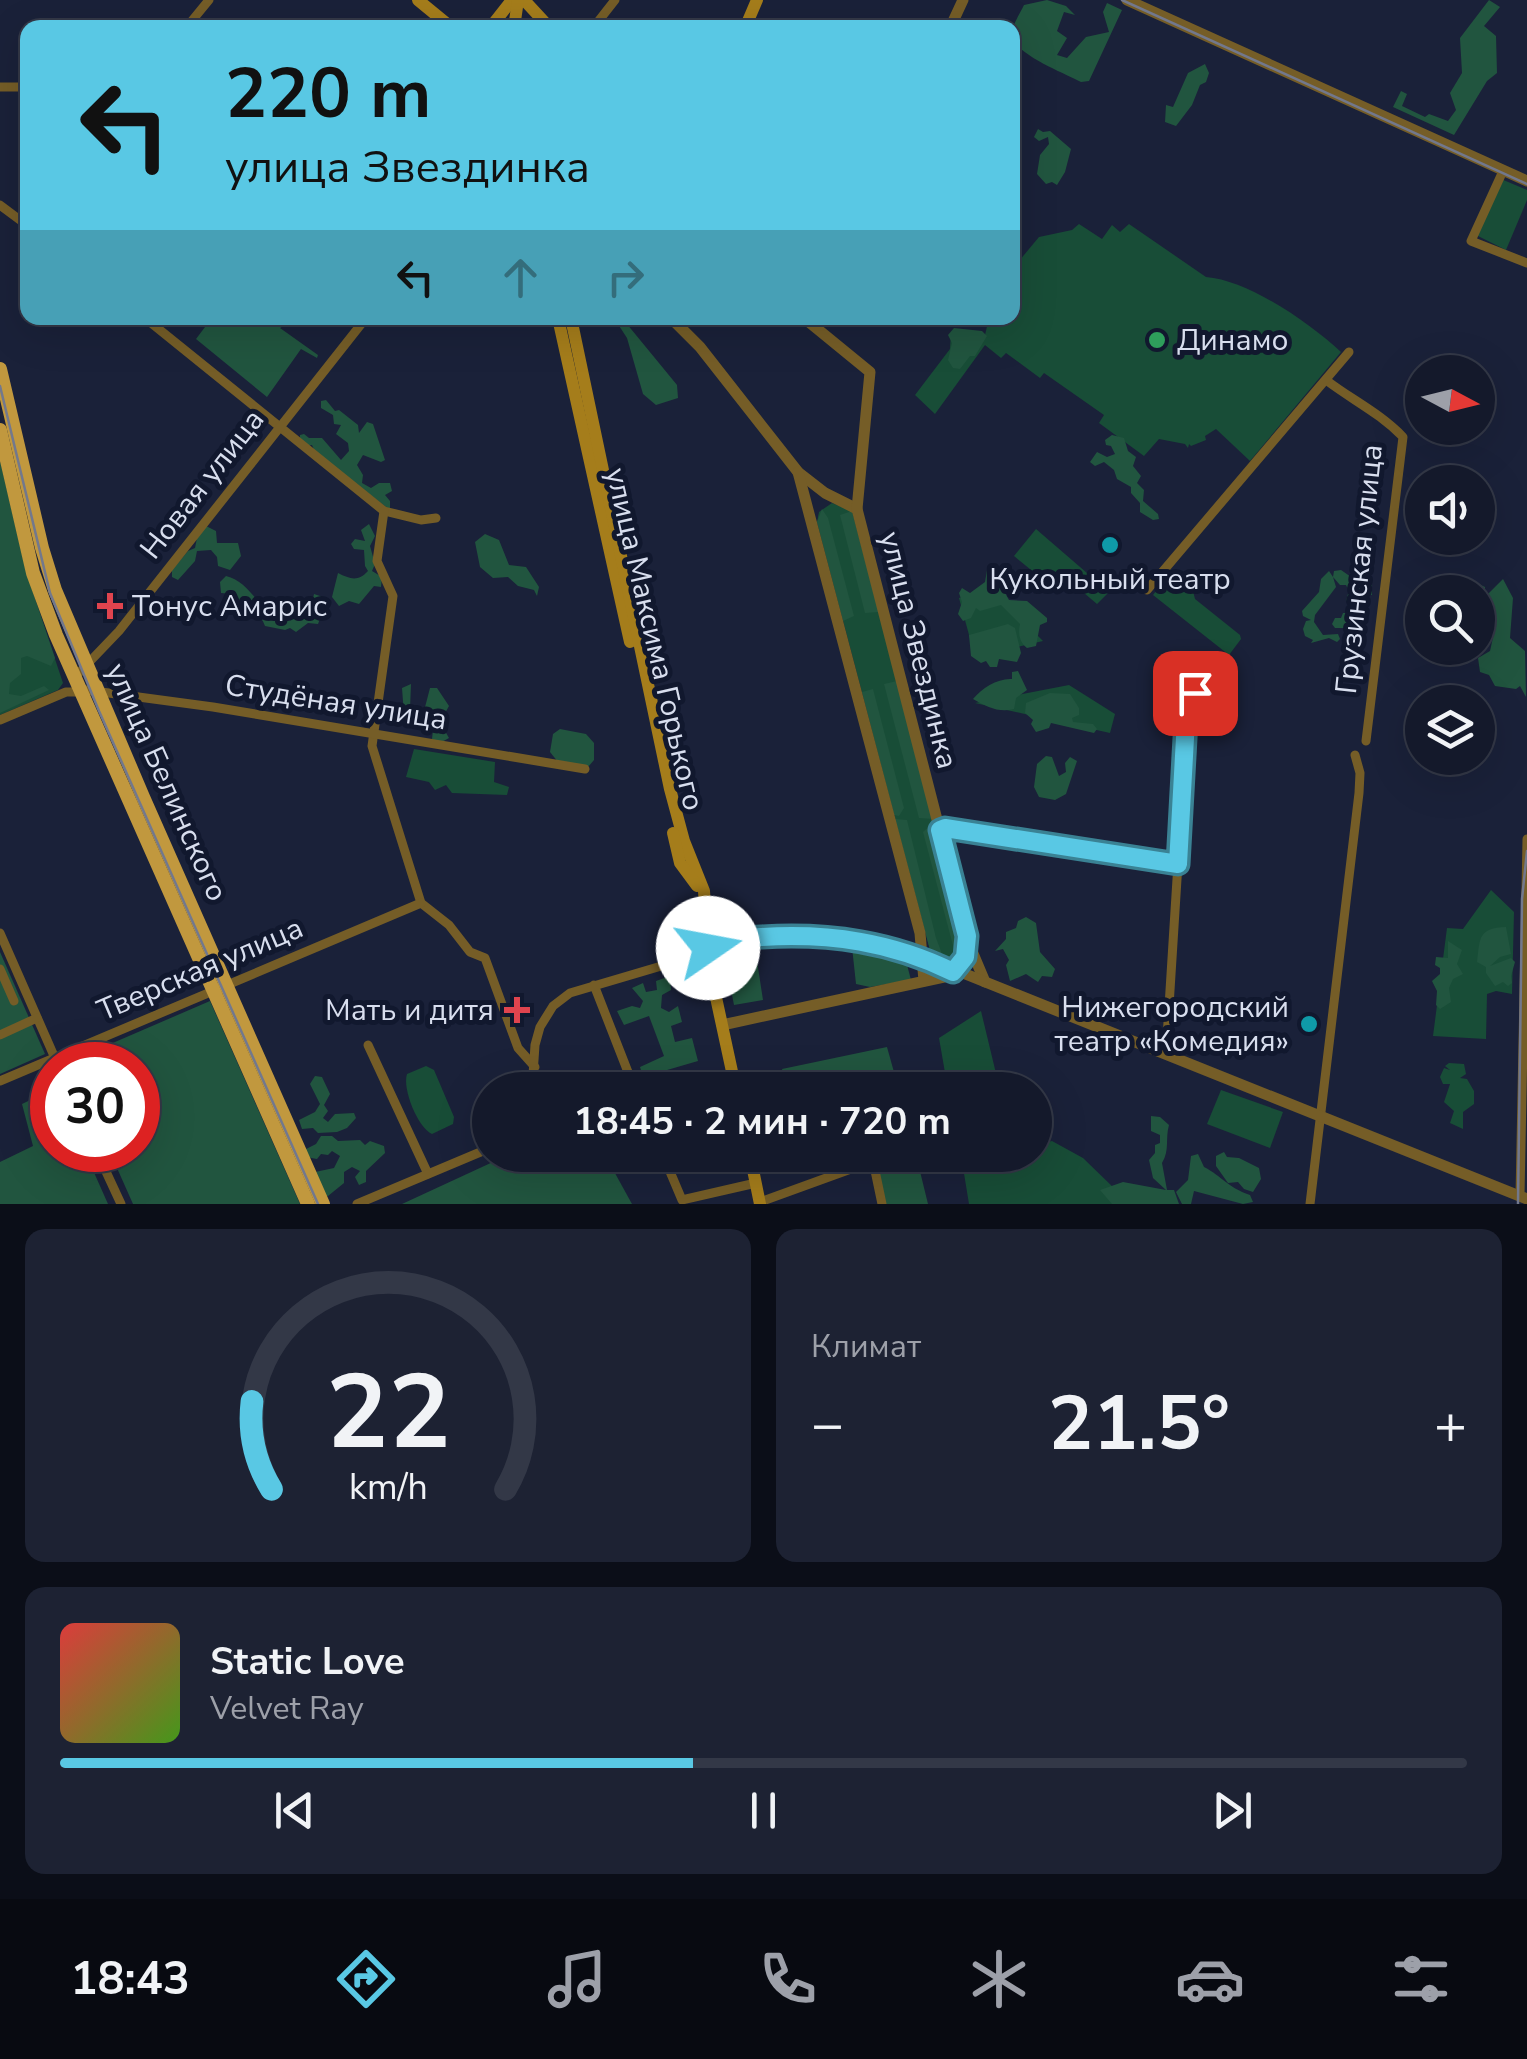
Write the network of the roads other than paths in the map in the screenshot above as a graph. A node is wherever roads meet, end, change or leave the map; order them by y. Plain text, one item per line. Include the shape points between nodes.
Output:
1 (209, 0) edge
2 (418, 0) edge
3 (518, 0) edge
4 (615, 0) edge
5 (1128, 0) edge
6 (193, 20) edge
7 (440, 20) edge
8 (498, 20) edge
9 (541, 20) edge
10 (599, 20) edge
11 (1503, 170) junction
12 (1527, 182) edge
13 (1527, 263) edge
14 (154, 325) edge
15 (360, 325) edge
16 (560, 325) edge
17 (572, 325) edge
18 (685, 325) edge
19 (813, 325) edge
20 (1349, 352) dead end
21 (0, 368) edge
22 (1326, 380) junction
23 (279, 425) junction
24 (0, 430) edge
25 (798, 472) junction
26 (834, 498) junction
27 (857, 509) junction
28 (384, 512) junction
29 (436, 518) dead end
30 (813, 522) junction
31 (1147, 590) dead end
32 (1221, 664) dead end
33 (86, 666) junction
34 (1211, 672) dead end
35 (78, 686) junction
36 (1199, 687) dead end
37 (97, 691) junction
38 (0, 720) edge
39 (373, 734) junction
40 (1366, 741) dead end
41 (1355, 755) dead end
42 (585, 768) dead end
43 (663, 770) junction
44 (940, 830) junction
45 (1527, 839) edge
46 (1178, 864) junction
47 (1527, 865) edge
48 (420, 903) junction
49 (967, 936) junction
50 (1, 939) edge
51 (704, 950) junction
52 (923, 957) junction
53 (0, 969) edge
54 (953, 972) junction
55 (924, 981) junction
56 (985, 982) junction
57 (594, 985) junction
58 (219, 988) junction
59 (28, 996) junction
60 (14, 1001) junction
61 (0, 1006) edge
62 (37, 1018) junction
63 (722, 1025) junction
64 (0, 1035) edge
65 (48, 1042) edge
66 (98, 1042) edge
67 (368, 1045) dead end
68 (1166, 1054) junction
69 (535, 1068) junction
70 (30, 1071) edge
71 (534, 1072) edge
72 (628, 1072) edge
73 (732, 1072) edge
74 (0, 1082) edge
75 (1320, 1116) junction
76 (472, 1156) edge
77 (106, 1172) edge
78 (670, 1172) edge
79 (754, 1172) edge
80 (428, 1174) junction
81 (756, 1182) junction
82 (1522, 1200) edge
83 (760, 1203) edge
84 (121, 1204) edge
85 (308, 1204) edge
86 (323, 1204) edge
87 (357, 1204) edge
88 (882, 1204) edge
89 (1310, 1204) edge

1 - 6 street
2 - 7 main road
3 - 8 main road
3 - 9 main road
4 - 10 street
5 - 11 street
11 - 12 street
11 - 13 street via 1471,241
14 - 23 street
15 - 23 street, Новая улица
16 - 43 main road, улица Максима Горького
17 - 43 main road, улица Максима Горького
18 - 25 street, улица Звездинка
19 - 27 street, улица Звездинка via 870,372
20 - 22 street
21 - 33 main road, улица Белинского via 42,548
22 - 31 street
22 - 40 street, Грузинская улица via 1380,414 1403,438
23 - 28 street
23 - 33 street, Новая улица
24 - 35 main road, улица Белинского via 33,572
25 - 26 street, улица Звездинка
25 - 30 street, улица Звездинка
26 - 27 street, улица Звездинка
26 - 30 street via 821,504
27 - 44 street, улица Звездинка
28 - 29 street
28 - 39 street via 377,561 393,596
30 - 52 street, улица Звездинка
32 - 34 street
33 - 35 street, Новая улица
33 - 37 main road, улица Белинского
35 - 37 street, Студёная улица
35 - 38 street, Студёная улица
35 - 58 main road, улица Белинского
36 - 46 street via 1186,720
37 - 39 street, Студёная улица
37 - 58 main road, улица Белинского
39 - 42 street, Студёная улица
39 - 48 street
41 - 75 street via 1360,773
43 - 51 main road, улица Максима Горького via 680,863 697,886 696,938
44 - 46 street
44 - 49 street, улица Звездинка
45 - 47 street
46 - 68 street
47 - 82 street
48 - 58 street, Тверская улица
48 - 69 street via 470,952 485,958 518,1048
49 - 54 street via 965,957
49 - 56 street, улица Звездинка
50 - 59 street
51 - 52 street via 744,938 829,936
51 - 57 street
51 - 63 main road
52 - 54 street
52 - 55 street, улица Звездинка
53 - 60 street
54 - 55 street
54 - 56 street
55 - 63 street
56 - 68 street
57 - 69 street via 553,1006 534,1045
57 - 72 street
58 - 66 street, Тверская улица
58 - 85 main road, улица Белинского
58 - 86 main road, улица Белинского
59 - 60 street
59 - 62 street
60 - 61 street
62 - 64 street
62 - 65 street
63 - 73 main road
67 - 80 street
68 - 75 street
69 - 71 street
70 - 74 street, Тверская улица
75 - 82 street
75 - 89 street
76 - 80 street
77 - 84 street
78 - 81 street via 682,1200
79 - 81 main road
80 - 87 street
81 - 83 main road
83 - 88 street via 872,1162

